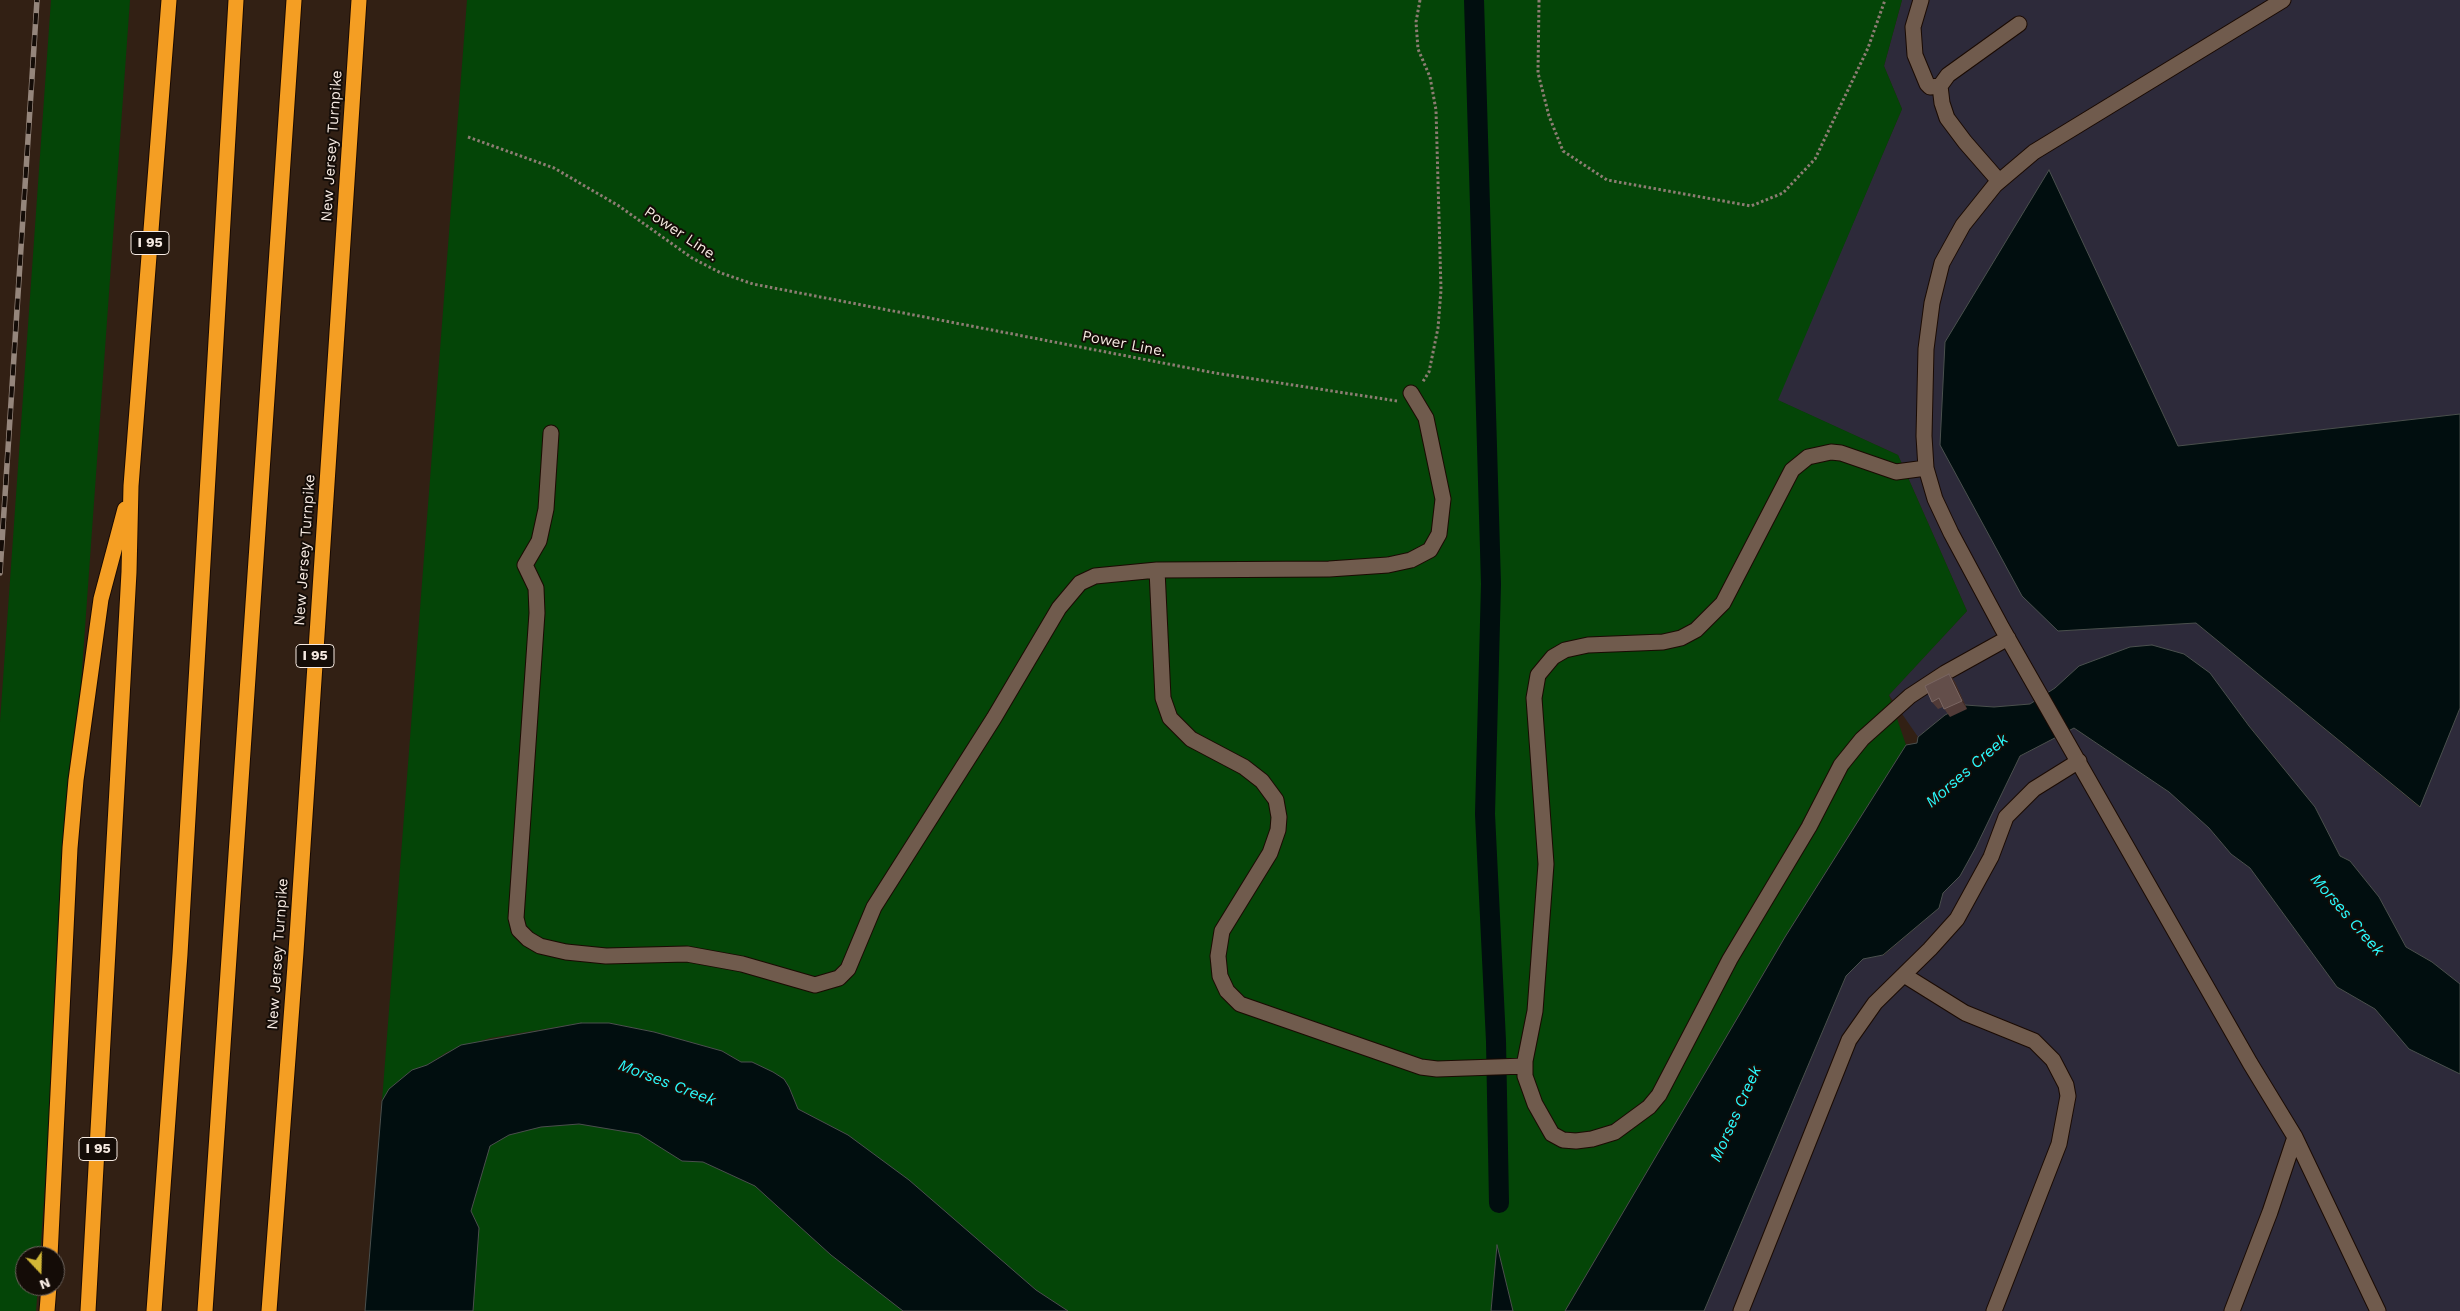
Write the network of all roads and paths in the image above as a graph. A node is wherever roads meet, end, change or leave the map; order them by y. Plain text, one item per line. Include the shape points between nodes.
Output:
1 (169, 0) edge
2 (236, 0) edge
3 (294, 0) edge
4 (359, 0) edge
5 (1420, 0) edge
6 (1539, 0) edge
7 (1885, 0) edge
8 (1921, 0) edge
9 (2283, 0) edge
10 (2019, 24) dead end
11 (1940, 86) junction
12 (468, 137) dead end
13 (1999, 181) junction
14 (1411, 393) junction
15 (551, 433) dead end
16 (1926, 468) junction
17 (132, 486) junction
18 (1156, 570) junction
19 (2008, 638) junction
20 (2079, 761) junction
21 (1904, 975) junction
22 (1525, 1066) junction
23 (2295, 1137) junction
24 (51, 1246) edge
25 (49, 1296) edge
26 (48, 1311) edge
27 (88, 1311) edge
28 (154, 1311) edge
29 (205, 1311) edge
30 (269, 1311) edge
31 (1741, 1311) edge
32 (1994, 1311) edge
33 (2232, 1311) edge
34 (2378, 1311) edge

1 - 17 highway, I 95
2 - 28 highway via 181,934
3 - 29 highway
4 - 30 highway, New Jersey Turnpike / I 95
5 - 14 path via 1416,22 1418,49 1430,77 1436,110 1441,290 1438,328 1429,372
6 - 7 path via 1538,73 1549,116 1563,151 1607,180 1751,206 1783,193 1815,159 1868,48
8 - 11 lane via 1913,27 1915,55 1927,84 1930,87
9 - 13 lane via 2034,152
10 - 11 lane via 1948,74
11 - 13 lane via 1942,104 1951,124
12 - 14 path, Power Line. via 554,168 619,206 692,258 753,284 1215,373 1397,401
13 - 16 lane via 1963,225 1942,264 1932,303 1926,349
14 - 18 lane via 1426,418 1443,499 1439,534 1430,550 1411,560 1378,566
15 - 18 lane via 546,509 539,541 525,565 536,588 537,613 516,918 519,930 528,939 540,946 566,952 606,956 688,954 742,964 814,985 838,978 848,969 874,907 1070,592 1095,576
16 - 19 lane via 1950,533
16 - 22 lane via 1896,472 1841,453 1819,453 1808,457 1792,470 1724,603 1696,630 1663,642 1588,645 1565,650 1553,657 1538,675 1534,698 1546,864 1535,1011
17 - 24 highway via 101,599 76,780
17 - 27 highway, I 95
18 - 22 lane via 1163,698 1170,718 1191,739 1244,767 1262,781 1276,800 1279,817 1270,853 1222,931 1218,956 1220,976 1227,991 1240,1004 1421,1067
19 - 20 lane
19 - 22 lane via 1910,696 1862,739 1841,765 1649,1107 1615,1132 1584,1140 1564,1140 1552,1134 1542,1120 1525,1076
20 - 21 lane via 2034,788 2006,817 1957,919
20 - 23 lane
21 - 31 lane via 1875,1003 1849,1040
21 - 32 lane via 1965,1013 2034,1041 2053,1060 2066,1085 2068,1096 2059,1144
23 - 33 lane
23 - 34 lane
25 - 26 highway

